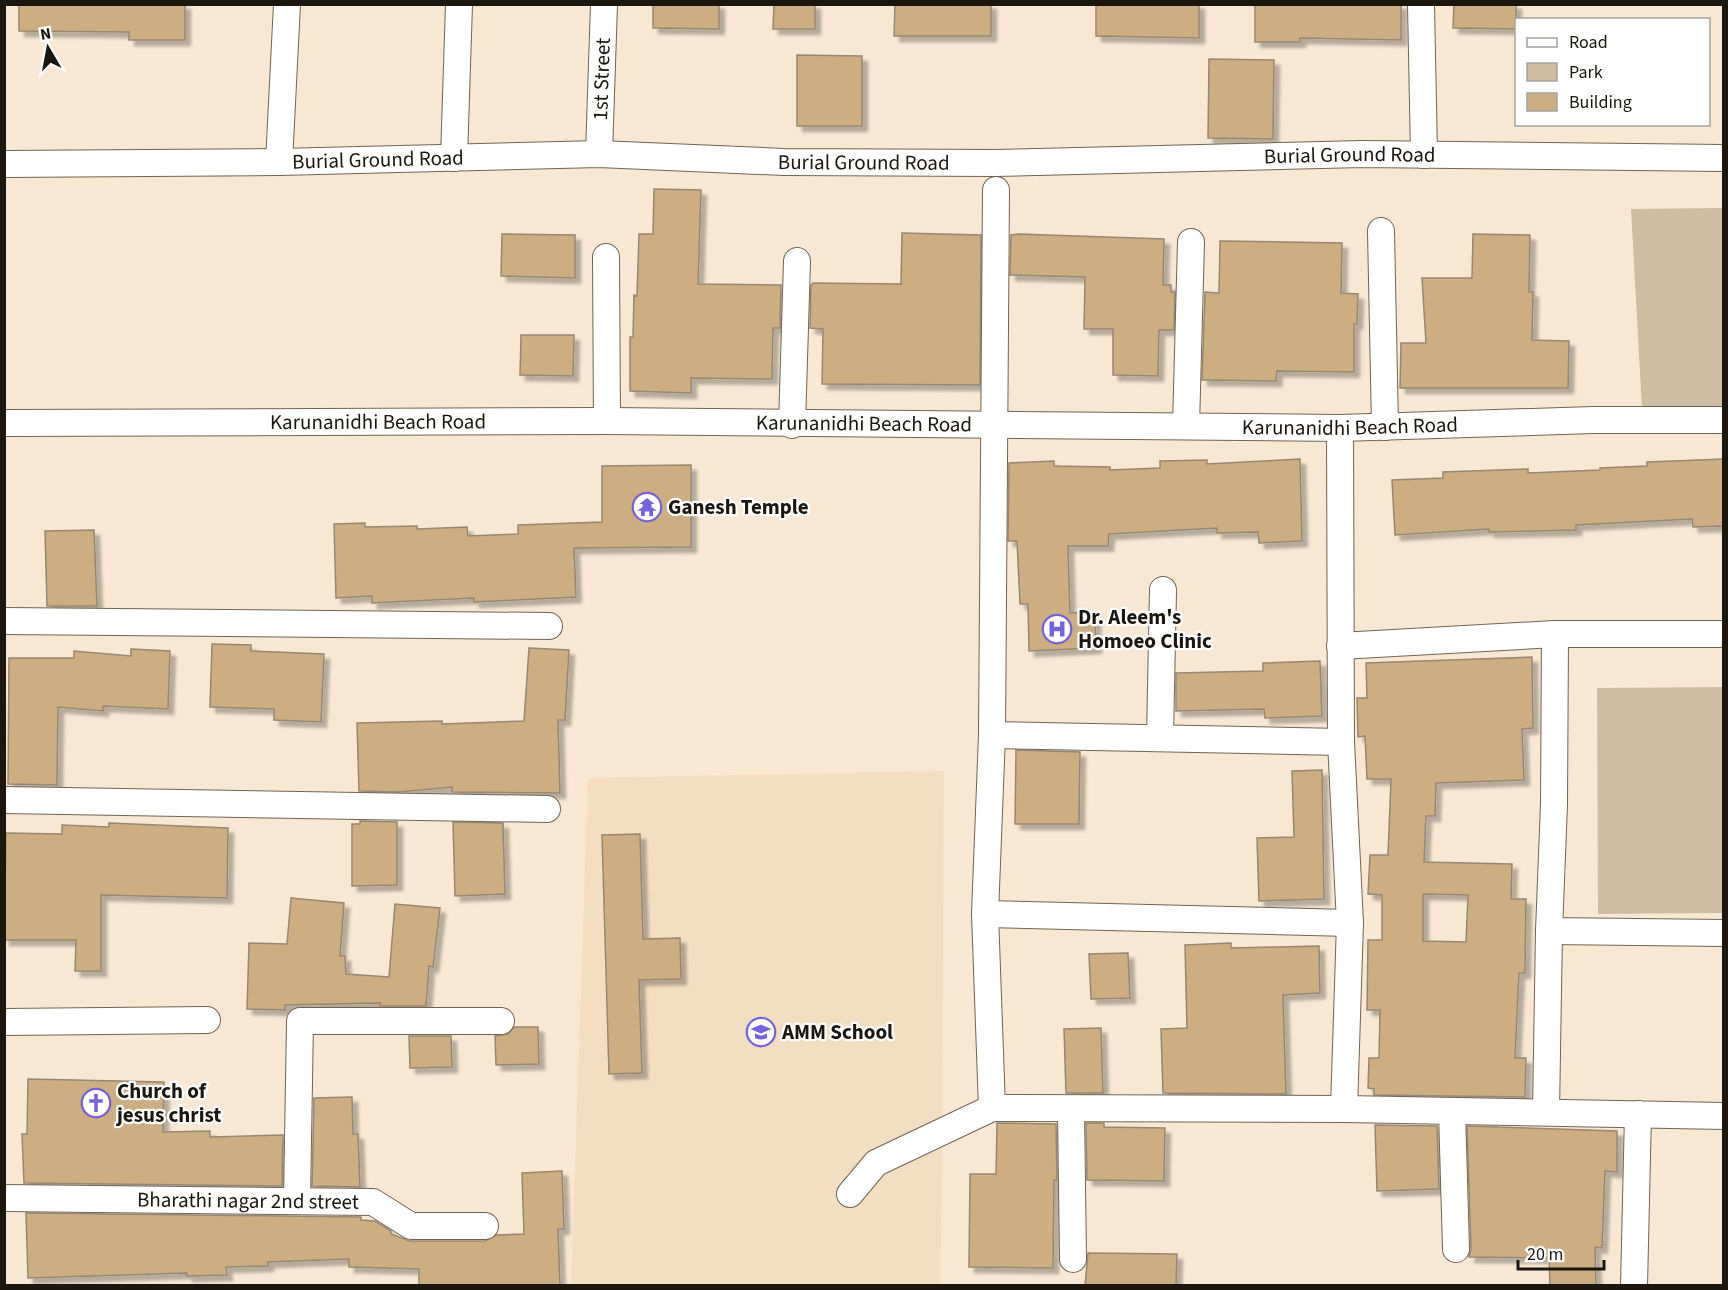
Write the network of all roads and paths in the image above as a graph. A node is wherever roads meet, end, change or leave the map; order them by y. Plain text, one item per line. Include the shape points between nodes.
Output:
1 (287, 4) edge
2 (459, 4) edge
3 (604, 4) edge
4 (1421, 4) edge
5 (599, 154) junction
6 (1424, 155) junction
7 (454, 158) junction
8 (1724, 158) edge
9 (279, 162) junction
10 (4, 164) edge
11 (996, 190) dead end
12 (1381, 231) dead end
13 (1191, 242) dead end
14 (606, 257) dead end
15 (797, 261) dead end
16 (1724, 420) edge
17 (607, 422) junction
18 (4, 423) edge
19 (993, 424) junction
20 (792, 425) junction
21 (1186, 426) junction
22 (1385, 427) junction
23 (1340, 428) junction
24 (1163, 590) dead end
25 (4, 621) edge
26 (549, 626) dead end
27 (1555, 634) junction
28 (1724, 634) edge
29 (1340, 646) junction
30 (992, 735) junction
31 (1160, 738) junction
32 (1341, 742) junction
33 (4, 800) edge
34 (547, 809) dead end
35 (985, 914) junction
36 (1350, 923) junction
37 (1549, 931) junction
38 (1724, 933) edge
39 (207, 1020) dead end
40 (501, 1021) dead end
41 (4, 1022) edge
42 (992, 1108) junction
43 (1344, 1109) junction
44 (1071, 1110) junction
45 (1452, 1111) junction
46 (1546, 1112) junction
47 (1638, 1114) junction
48 (1724, 1116) edge
49 (850, 1194) dead end
50 (4, 1198) edge
51 (297, 1201) junction
52 (484, 1226) dead end
53 (1456, 1249) dead end
54 (1073, 1259) dead end
55 (1634, 1286) edge

1 - 9 street
2 - 7 street
3 - 5 street, 1st Street
4 - 6 street
5 - 6 street, Burial Ground Road via 784,162 995,163
5 - 7 street, Burial Ground Road
6 - 8 street, Burial Ground Road
7 - 9 street, Burial Ground Road
9 - 10 street, Burial Ground Road
11 - 19 street
12 - 22 street
13 - 21 street
14 - 17 street
15 - 20 street
16 - 22 street, Karunanidhi Beach Road
17 - 18 street, Karunanidhi Beach Road
17 - 20 street, Karunanidhi Beach Road
19 - 20 street, Karunanidhi Beach Road
19 - 21 street, Karunanidhi Beach Road
19 - 30 street
21 - 23 street, Karunanidhi Beach Road
22 - 23 street, Karunanidhi Beach Road
23 - 29 street
24 - 31 street
25 - 26 street
27 - 28 street
27 - 29 street
27 - 37 street
29 - 32 street
30 - 31 street
30 - 35 street
31 - 32 street
32 - 36 street
33 - 34 street
35 - 36 street
35 - 42 street
36 - 43 street
37 - 38 street
37 - 46 street
39 - 41 street
40 - 51 street via 300,1021
42 - 44 street
42 - 49 street via 876,1163
43 - 44 street
43 - 45 street
44 - 54 street
45 - 46 street
45 - 53 street
46 - 47 street
47 - 48 street
47 - 55 street
50 - 51 street, Bharathi nagar 2nd street
51 - 52 street, Bharathi nagar 2nd street via 373,1202 411,1226

